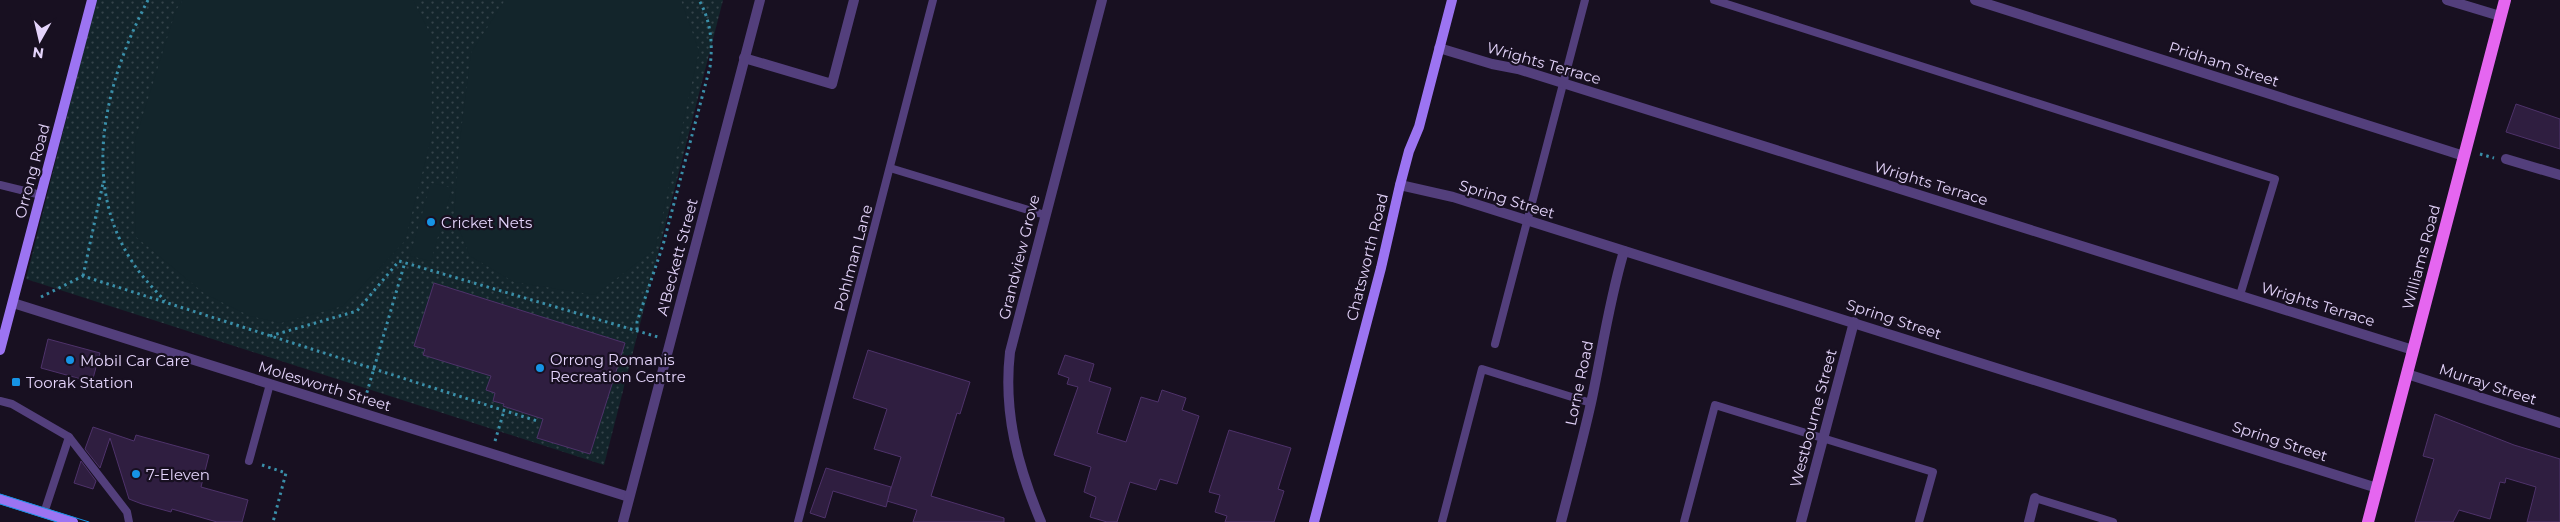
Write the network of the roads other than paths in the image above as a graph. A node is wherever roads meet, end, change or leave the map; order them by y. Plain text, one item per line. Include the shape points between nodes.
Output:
1 (92, 0) edge
2 (760, 0) edge
3 (854, 0) edge
4 (933, 0) edge
5 (1102, 0) edge
6 (1452, 0) edge
7 (1585, 0) edge
8 (1714, 0) edge
9 (1975, 0) edge
10 (2447, 0) edge
11 (2504, 0) edge
12 (2500, 16) junction
13 (1439, 48) junction
14 (744, 58) junction
15 (1563, 83) junction
16 (2464, 156) junction
17 (2506, 159) dead end
18 (890, 168) junction
19 (2560, 175) edge
20 (0, 185) edge
21 (1400, 185) junction
22 (41, 195) junction
23 (1045, 215) junction
24 (1526, 220) junction
25 (1624, 250) junction
26 (2240, 295) junction
27 (13, 302) junction
28 (1854, 322) junction
29 (1495, 344) dead end
30 (0, 350) edge
31 (2413, 350) junction
32 (2407, 374) junction
33 (270, 384) junction
34 (0, 401) edge
35 (1591, 403) junction
36 (2560, 423) edge
37 (69, 437) junction
38 (1823, 438) junction
39 (249, 461) road end
40 (2377, 488) junction
41 (629, 497) junction
42 (2035, 498) joint
43 (0, 499) edge
44 (44, 513) junction
45 (73, 522) edge
46 (128, 522) edge
47 (623, 522) edge
48 (798, 522) edge
49 (1041, 522) edge
50 (1314, 522) edge
51 (1442, 522) edge
52 (1561, 522) edge
53 (1684, 522) edge
54 (1801, 522) edge
55 (1919, 522) edge
56 (2029, 522) edge
57 (2113, 522) edge
58 (2368, 522) edge

1 - 22 street, Orrong Road
2 - 14 street, A'Beckett Street
3 - 14 street via 832,84
4 - 18 lane, Pohlman Lane
5 - 23 street, Grandview Grove
6 - 13 street, Chatsworth Road
7 - 15 lane
8 - 26 lane via 2275,179
9 - 16 street, Pridham Street
10 - 12 street
11 - 12 main road, Williams Road
12 - 16 main road, Williams Road
13 - 15 street, Wrights Terrace
13 - 21 street, Chatsworth Road
14 - 41 street, A'Beckett Street
15 - 24 lane
15 - 26 street, Wrights Terrace
16 - 31 main road, Williams Road
17 - 19 street
18 - 23 lane
18 - 48 lane, Pohlman Lane
20 - 22 lane
21 - 24 street, Spring Street via 1453,197
21 - 50 street, Chatsworth Road
22 - 27 street, Orrong Road
23 - 49 street, Grandview Grove via 1010,352 1007,396 1015,449
24 - 25 street, Spring Street
24 - 29 lane
25 - 28 street, Spring Street
25 - 35 street, Lorne Road via 1611,295
26 - 31 street, Wrights Terrace
27 - 30 street, Orrong Road
27 - 33 street, Molesworth Street
28 - 38 street, Westbourne Street
28 - 40 street, Spring Street
31 - 32 main road, Williams Road
32 - 36 street, Murray Street
32 - 40 main road, Williams Road
33 - 39 lane
33 - 41 street, Molesworth Street
34 - 37 lane via 12,404
35 - 51 lane via 1482,369
35 - 52 street, Lorne Road
37 - 44 lane
37 - 46 lane via 127,512
38 - 53 lane via 1715,405
38 - 54 street, Westbourne Street
38 - 55 lane via 1933,472
40 - 58 main road, Williams Road
41 - 47 street, A'Beckett Street
42 - 56 street
42 - 57 lane
43 - 44 street
44 - 45 street

